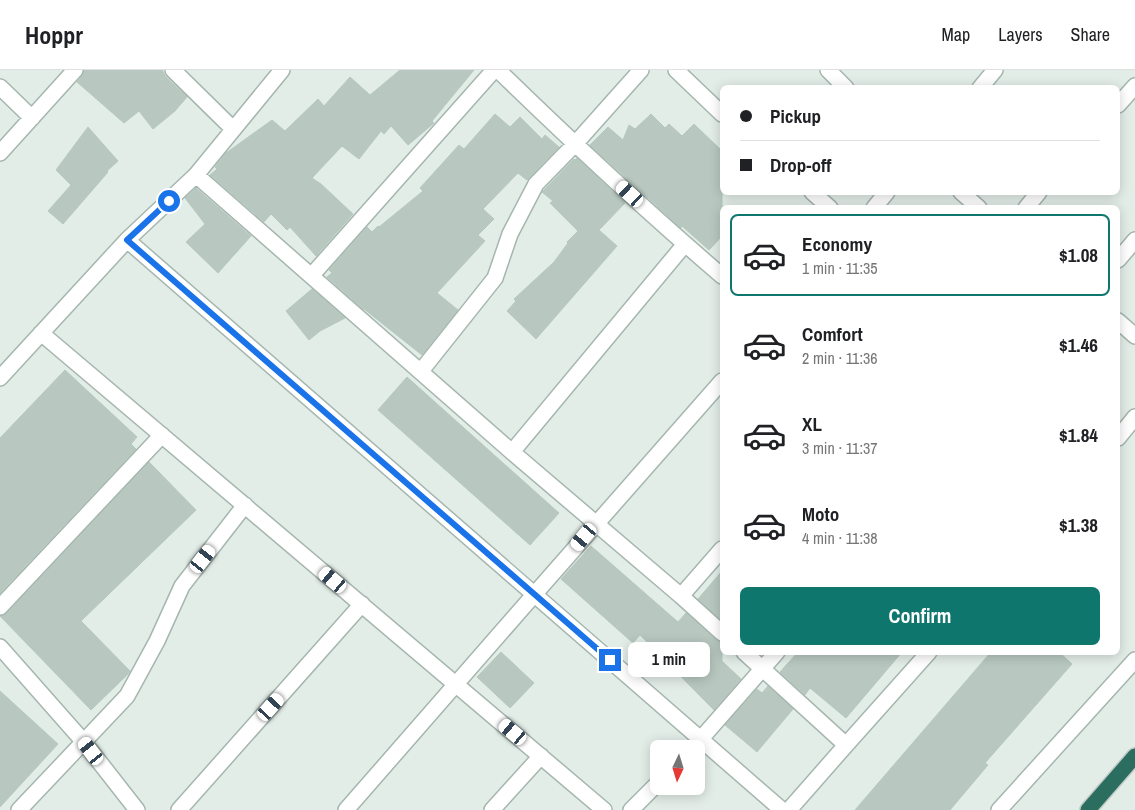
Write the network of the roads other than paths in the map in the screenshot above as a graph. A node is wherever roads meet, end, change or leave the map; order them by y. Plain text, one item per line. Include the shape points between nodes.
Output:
1 (75, 70) edge
2 (173, 70) edge
3 (282, 70) edge
4 (494, 70) edge
5 (498, 70) edge
6 (641, 70) edge
7 (676, 70) edge
8 (829, 70) edge
9 (995, 70) edge
10 (843, 85) edge
11 (982, 85) edge
12 (1135, 86) edge
13 (0, 87) edge
14 (1120, 103) edge
15 (720, 112) edge
16 (32, 118) junction
17 (233, 129) junction
18 (574, 144) junction
19 (0, 153) edge
20 (196, 175) junction
21 (815, 195) edge
22 (885, 195) edge
23 (964, 195) edge
24 (1037, 195) edge
25 (827, 205) edge
26 (876, 205) edge
27 (976, 205) edge
28 (1028, 205) edge
29 (127, 240) junction
30 (1135, 240) edge
31 (685, 244) junction
32 (1120, 258) edge
33 (720, 274) edge
34 (312, 275) junction
35 (1120, 324) edge
36 (41, 333) junction
37 (1135, 336) edge
38 (421, 372) junction
39 (0, 378) edge
40 (720, 383) edge
41 (1135, 417) edge
42 (162, 435) junction
43 (1120, 436) edge
44 (512, 452) junction
45 (245, 505) junction
46 (596, 523) junction
47 (720, 551) edge
48 (535, 595) junction
49 (681, 596) junction
50 (362, 604) junction
51 (0, 607) edge
52 (720, 631) edge
53 (0, 647) edge
54 (747, 655) edge
55 (774, 655) edge
56 (926, 655) edge
57 (1135, 660) edge
58 (762, 669) junction
59 (456, 684) junction
60 (692, 740) edge
61 (700, 740) edge
62 (83, 741) junction
63 (846, 745) junction
64 (705, 751) edge
65 (541, 756) junction
66 (1135, 756) edge
67 (650, 791) edge
68 (19, 810) edge
69 (137, 810) edge
70 (179, 810) edge
71 (346, 810) edge
72 (492, 810) edge
73 (604, 810) edge
74 (631, 810) edge
75 (782, 810) edge
76 (789, 810) edge
77 (999, 810) edge
78 (1088, 810) edge

1 - 16 street
2 - 17 street
3 - 17 street
4 - 34 street
5 - 18 street
6 - 18 street
7 - 15 street
8 - 10 street
9 - 11 street
12 - 14 street
13 - 16 street
16 - 19 street
17 - 20 street
18 - 31 street
18 - 38 street via 536,184 510,234 495,278
20 - 29 street
20 - 34 street
21 - 25 street
22 - 26 street
23 - 27 street
24 - 28 street
29 - 36 street
29 - 48 street
30 - 32 street
31 - 33 street
31 - 44 street
34 - 38 street
35 - 37 street
36 - 39 street
36 - 42 street
38 - 44 street
40 - 46 street
41 - 43 street
42 - 45 street
42 - 51 street
44 - 46 street
45 - 50 street
45 - 62 street via 182,586 127,696
46 - 48 street
46 - 49 street
47 - 49 street
48 - 59 street
48 - 60 street
49 - 52 street
50 - 59 street
50 - 70 street
53 - 62 street
54 - 58 street
55 - 58 street
56 - 63 street
57 - 77 street
58 - 61 street
58 - 63 street
59 - 65 street
59 - 71 street
62 - 68 street
62 - 69 street
63 - 76 street
64 - 75 street
65 - 72 street
65 - 73 street
66 - 78 highway
67 - 74 street

